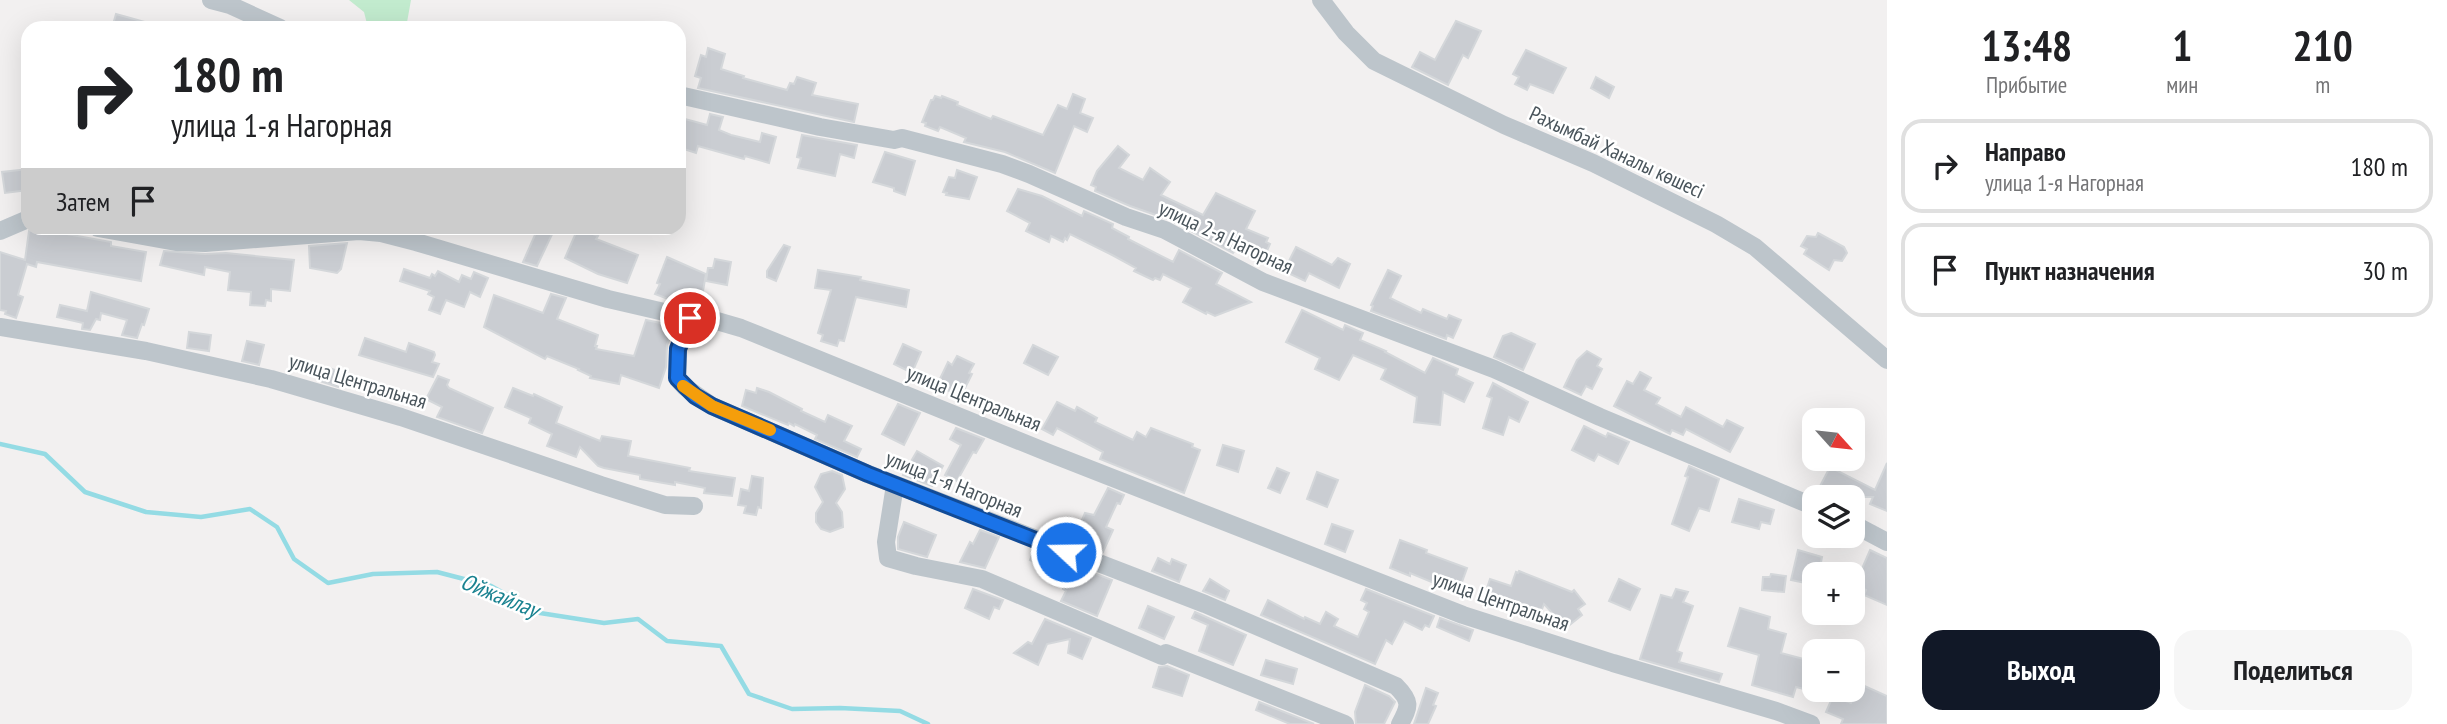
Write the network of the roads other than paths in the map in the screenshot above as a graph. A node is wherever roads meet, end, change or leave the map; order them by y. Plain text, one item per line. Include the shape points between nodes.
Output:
1 (211, 0) edge
2 (1321, 0) edge
3 (230, 2) edge
4 (267, 21) edge
5 (686, 97) edge
6 (21, 222) edge
7 (0, 230) edge
8 (137, 235) edge
9 (300, 235) edge
10 (389, 235) edge
11 (690, 318) junction
12 (0, 327) edge
13 (1887, 360) edge
14 (895, 485) junction
15 (1802, 502) edge
16 (694, 506) dead end
17 (1865, 530) edge
18 (1887, 542) edge
19 (1345, 724) edge
20 (1400, 724) edge
21 (1811, 724) edge

1 - 3 street
2 - 13 street, Рахымбай Ханалы көшесі via 1374,61 1593,163 1755,247
3 - 4 street
5 - 15 street, улица 2-я Нагорная via 820,127 902,138 1020,170 1165,230 1263,282 1494,369
6 - 7 street
8 - 9 street, улица Центральная via 205,243
10 - 11 street, улица Центральная
11 - 14 street, улица 1-я Нагорная via 676,366 677,378 685,387 712,406
11 - 21 street, улица Центральная via 730,325 803,352 1463,615
12 - 16 street, улица Центральная via 146,351 271,379 665,505
14 - 19 street via 886,542 888,558 995,584 1128,642
14 - 20 street, улица 1-я Нагорная via 1205,604 1396,686 1408,702
17 - 18 street

